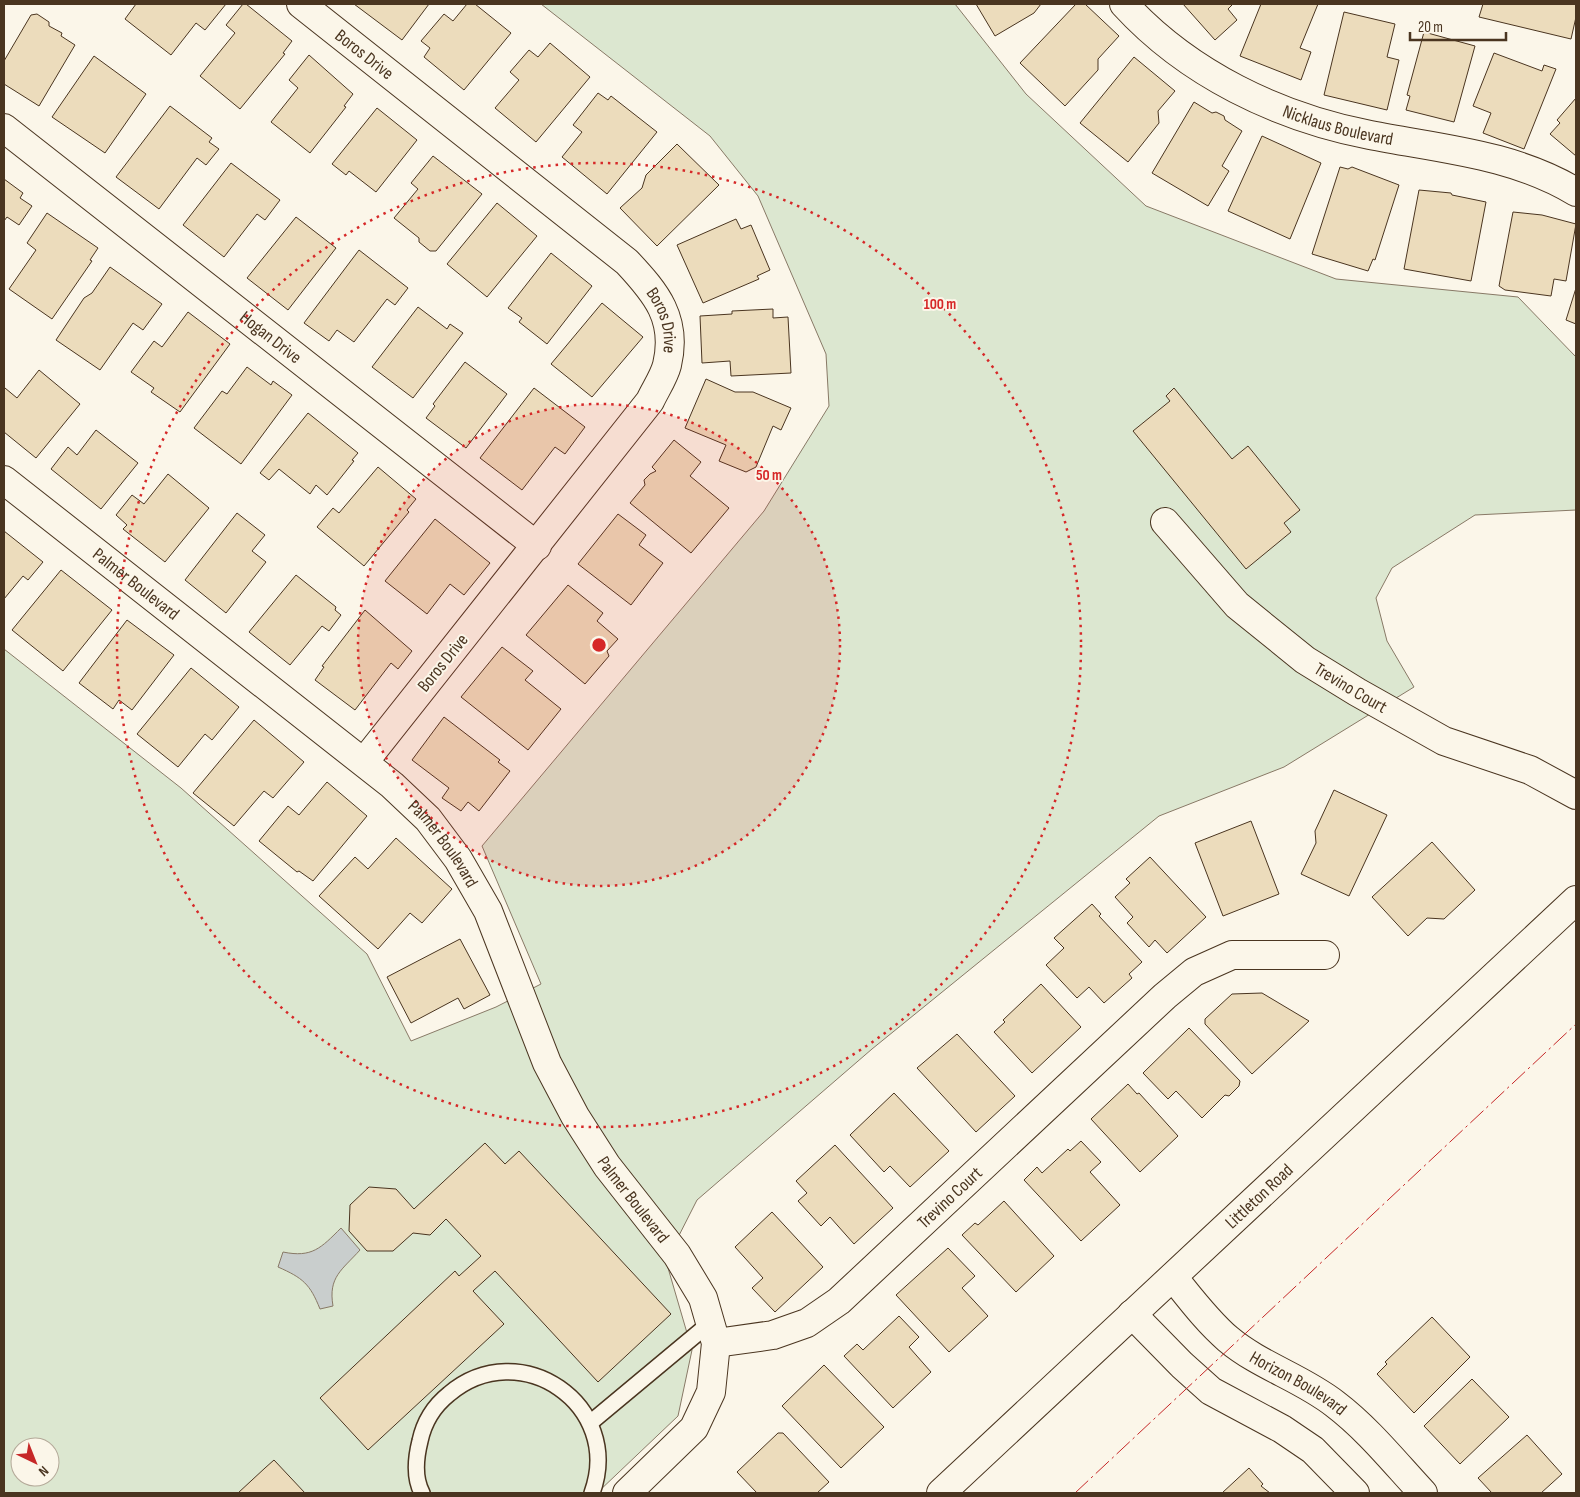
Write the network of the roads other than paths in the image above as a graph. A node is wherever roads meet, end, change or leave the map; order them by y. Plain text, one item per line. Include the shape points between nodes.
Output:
1 (300, 4) edge
2 (1124, 4) edge
3 (4, 128) edge
4 (1576, 192) edge
5 (4, 480) edge
6 (1165, 522) dead end
7 (537, 546) junction
8 (364, 762) junction
9 (1576, 795) edge
10 (1576, 900) edge
11 (1325, 955) dead end
12 (1173, 1277) junction
13 (1132, 1314) junction
14 (713, 1333) junction
15 (590, 1423) junction
16 (422, 1493) edge
17 (592, 1493) edge
18 (627, 1493) edge
19 (942, 1493) edge
20 (1355, 1493) edge
21 (1423, 1493) edge

1 - 7 street, Boros Drive via 627,262 654,291 669,326 667,366 650,401
2 - 4 street, Nicklaus Boulevard via 1171,46 1208,72 1246,95 1287,113 1328,126 1503,160 1539,173
3 - 7 street, Hogan Drive
5 - 8 street, Palmer Boulevard
6 - 9 street, Trevino Court via 1237,605 1305,660 1444,741 1530,770
7 - 8 street, Boros Drive
8 - 14 street, Palmer Boulevard via 428,819 458,859 488,911 547,1063 575,1116 608,1166 677,1256 703,1298
10 - 12 street, Littleton Road
11 - 14 street, Trevino Court via 1232,955 1194,972 840,1301 807,1323 773,1335
12 - 13 street, Littleton Road
12 - 21 street, Horizon Boulevard via 1228,1340 1335,1403
13 - 19 street, Littleton Road
13 - 20 street via 1211,1391 1313,1450
14 - 15 lane
14 - 18 street via 711,1392 694,1428
15 - 16 lane via 573,1398 549,1381 520,1372 489,1372 461,1384 438,1403 422,1429 416,1459
15 - 17 lane via 598,1451 597,1480

